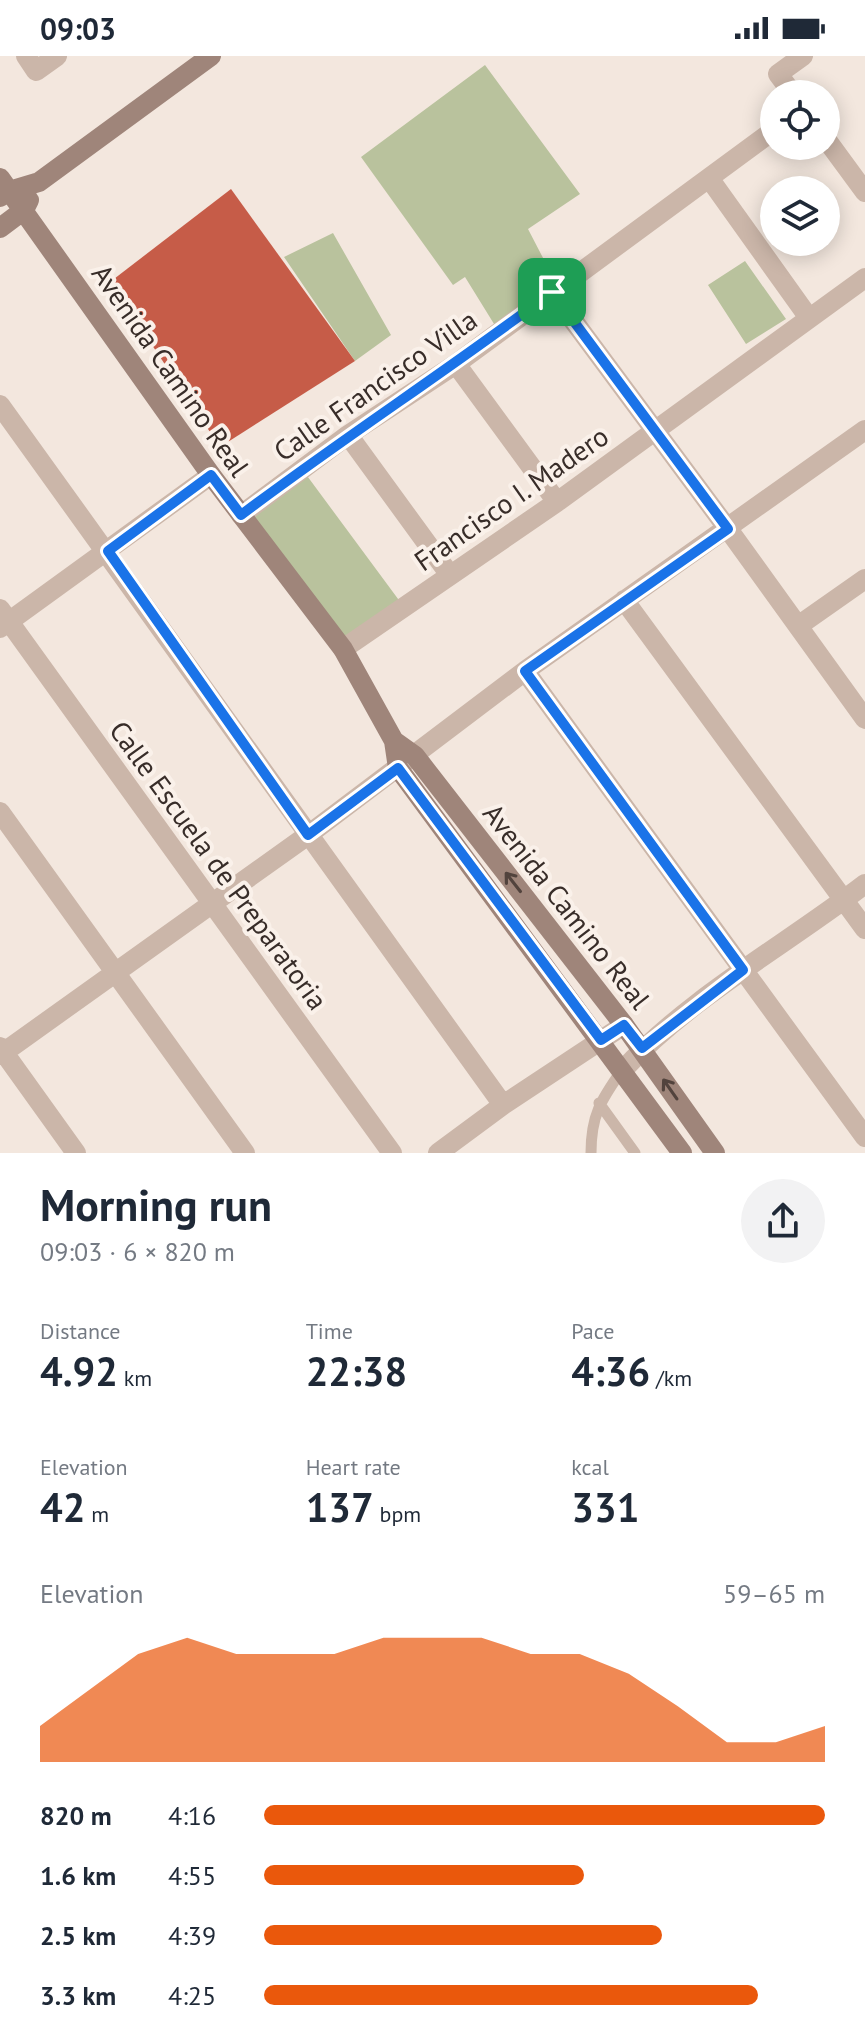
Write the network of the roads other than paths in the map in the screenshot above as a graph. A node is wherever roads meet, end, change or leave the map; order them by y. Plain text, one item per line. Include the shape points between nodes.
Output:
1 (57, 56) edge
2 (211, 56) edge
3 (803, 56) edge
4 (31, 63) edge
5 (782, 80) edge
6 (760, 140) edge
7 (840, 158) edge
8 (709, 178) junction
9 (39, 182) junction
10 (3, 188) edge
11 (865, 192) edge
12 (24, 210) junction
13 (0, 228) edge
14 (865, 278) edge
15 (552, 292) junction
16 (809, 318) junction
17 (456, 364) junction
18 (0, 405) edge
19 (655, 430) junction
20 (865, 430) edge
21 (348, 435) junction
22 (211, 475) junction
23 (557, 502) junction
24 (241, 515) junction
25 (728, 529) junction
26 (108, 551) junction
27 (450, 575) junction
28 (865, 579) edge
29 (624, 600) junction
30 (3, 619) edge
31 (798, 626) junction
32 (343, 649) junction
33 (525, 671) junction
34 (865, 719) edge
35 (394, 741) junction
36 (415, 756) junction
37 (398, 768) junction
38 (0, 812) edge
39 (308, 835) junction
40 (865, 884) edge
41 (844, 900) junction
42 (212, 903) junction
43 (865, 929) edge
44 (743, 970) junction
45 (116, 973) junction
46 (624, 1025) junction
47 (601, 1040) junction
48 (642, 1048) junction
49 (1, 1051) edge
50 (623, 1070) junction
51 (599, 1103) junction
52 (503, 1105) junction
53 (865, 1137) edge
54 (76, 1153) edge
55 (245, 1153) edge
56 (392, 1153) edge
57 (438, 1153) edge
58 (591, 1153) edge
59 (635, 1153) edge
60 (682, 1153) edge
61 (715, 1153) edge

1 - 4 street
2 - 9 street
3 - 5 street via 778,74
6 - 8 street, Calle Francisco Villa
7 - 11 street
8 - 15 street, Calle Francisco Villa
8 - 16 street
9 - 10 street
9 - 12 street
10 - 12 street, Avenida Camino Real
12 - 13 street
12 - 22 street, Avenida Camino Real
14 - 16 street, Francisco I. Madero
15 - 17 street, Calle Francisco Villa
15 - 19 street
16 - 19 street, Francisco I. Madero
17 - 21 street, Calle Francisco Villa
17 - 23 street
18 - 26 street
19 - 23 street, Francisco I. Madero
19 - 25 street
20 - 25 street
21 - 24 street, Calle Francisco Villa
21 - 27 street
22 - 24 street, Avenida Camino Real
22 - 26 street
23 - 27 street, Francisco I. Madero
24 - 32 street, Avenida Camino Real
25 - 29 street
25 - 31 street
26 - 30 street
26 - 39 street
27 - 32 street, Francisco I. Madero
28 - 31 street
29 - 33 street
29 - 41 street
30 - 42 street, Calle Escuela de Preparatoria
31 - 34 street
32 - 35 street, Avenida Camino Real
33 - 36 street
33 - 44 street
35 - 36 street, Avenida Camino Real
35 - 37 street, Avenida Camino Real
36 - 37 street
46 -> 36 street, Avenida Camino Real
37 - 39 street
37 - 47 street, Avenida Camino Real
38 - 45 street
39 - 42 street
39 - 52 street
40 - 41 street
41 - 43 street
41 - 44 street
42 - 45 street
42 - 56 street, Calle Escuela de Preparatoria
44 - 48 street
44 - 53 street
45 - 49 street
45 - 55 street
46 - 47 street
46 - 48 street, Avenida Camino Real
47 - 50 street, Avenida Camino Real
47 - 52 street
48 - 50 street
61 -> 48 street, Avenida Camino Real
49 - 54 street
50 - 51 lane
50 - 60 street, Avenida Camino Real
51 - 58 lane
51 - 59 lane
52 - 57 street

